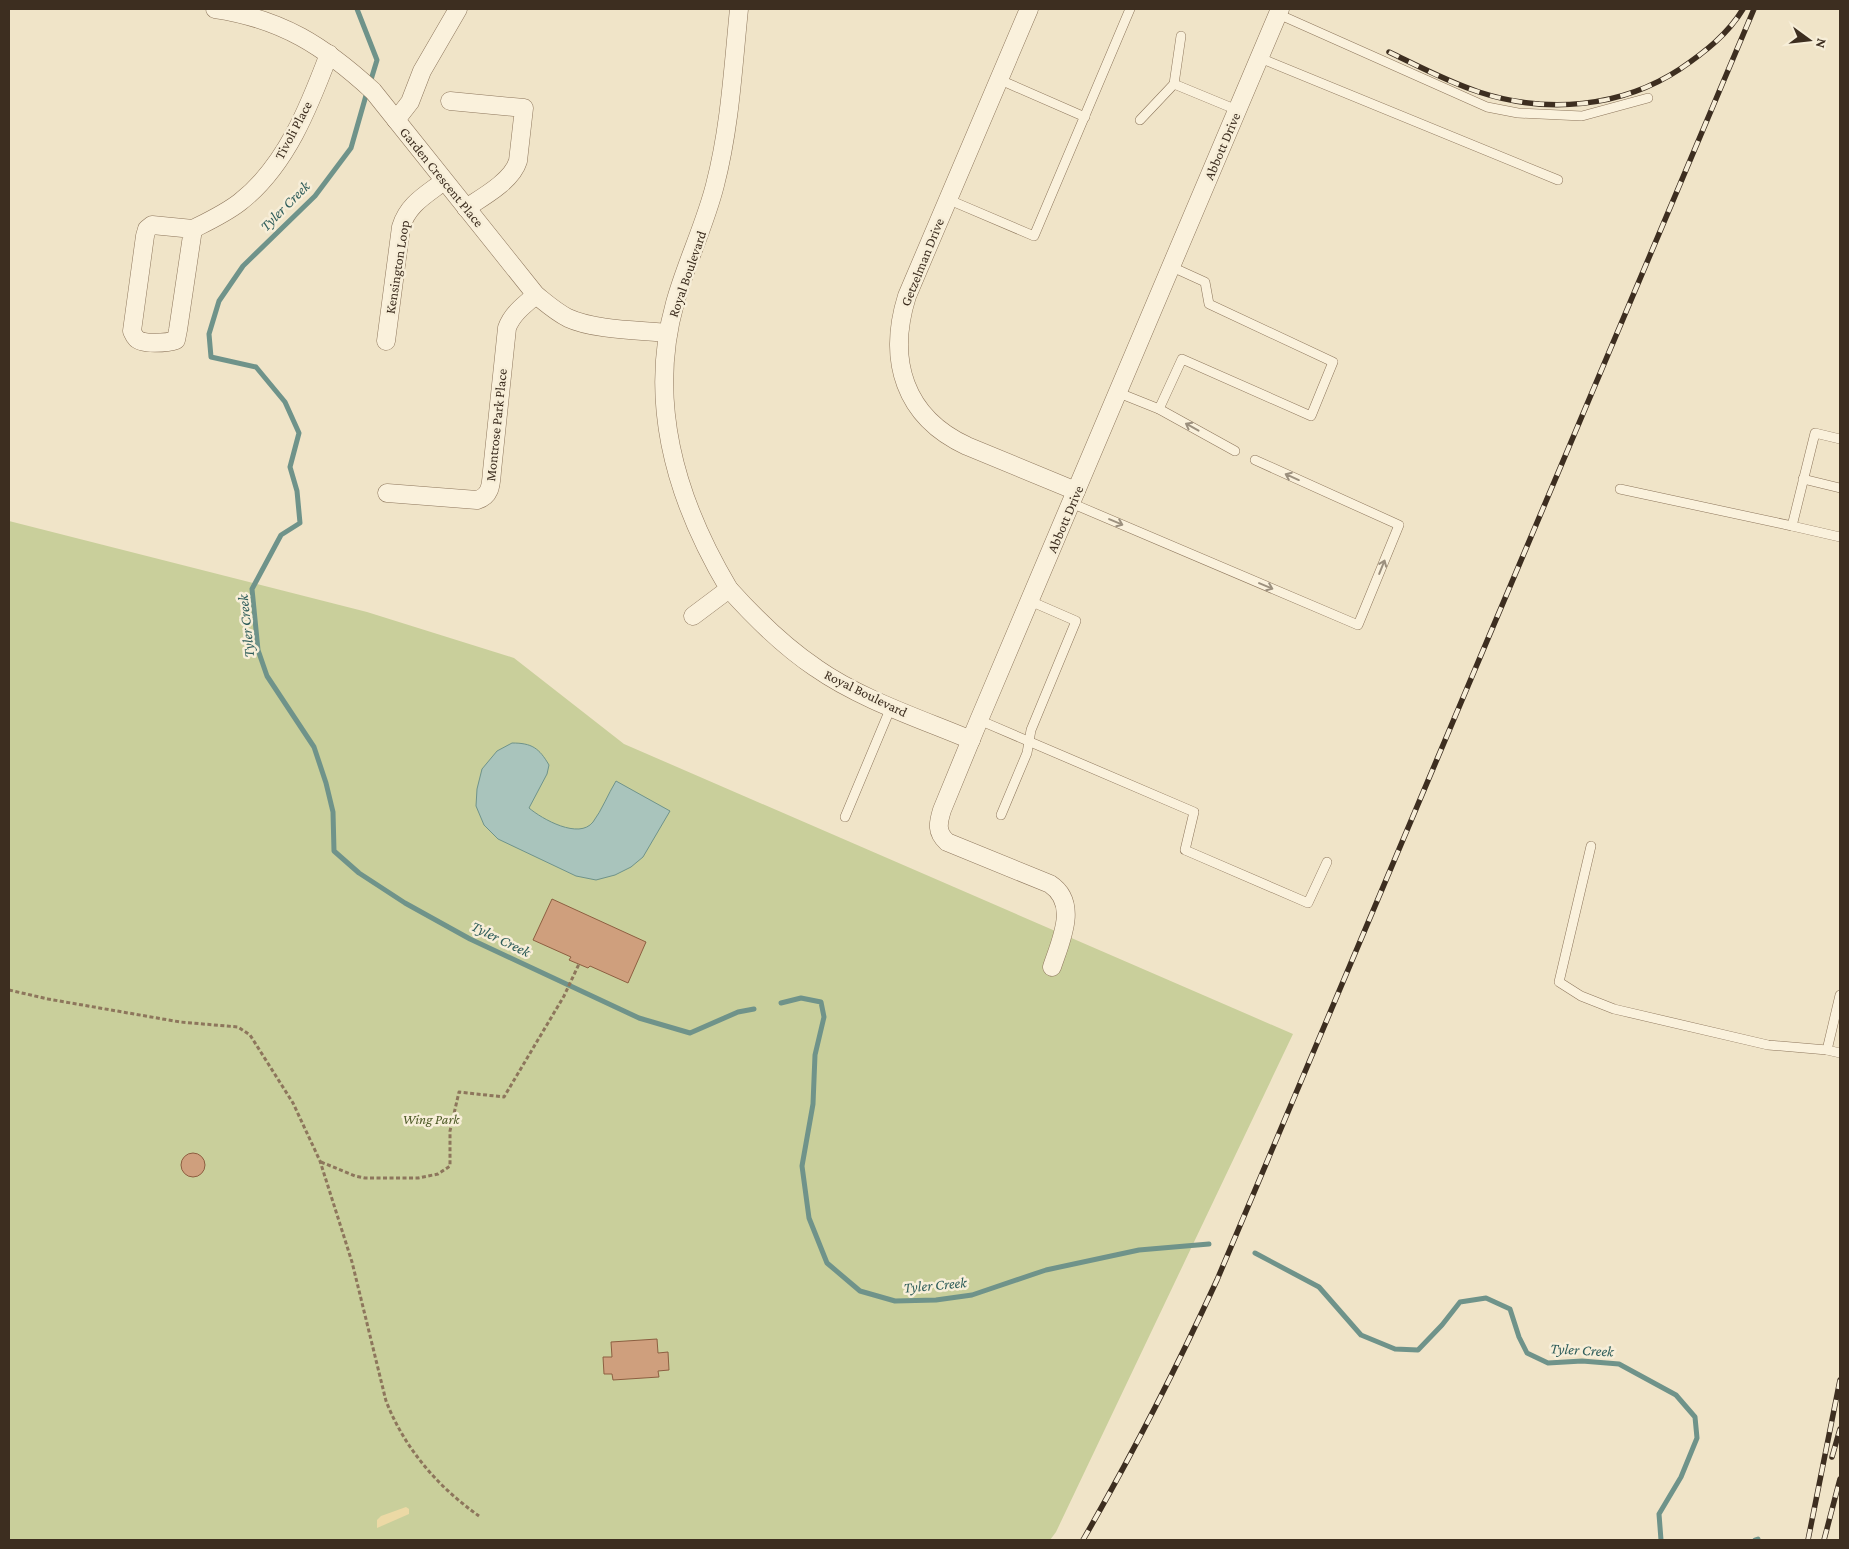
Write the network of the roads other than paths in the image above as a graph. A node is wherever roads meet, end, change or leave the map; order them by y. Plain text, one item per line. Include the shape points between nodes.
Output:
1 (215, 9) edge
2 (458, 9) edge
3 (739, 9) edge
4 (1029, 9) edge
5 (1130, 9) edge
6 (1279, 11) edge
7 (1181, 36) dead end
8 (330, 54) junction
9 (1260, 58) junction
10 (998, 79) junction
11 (1174, 84) junction
12 (1648, 98) dead end
13 (450, 101) dead end
14 (1237, 110) junction
15 (392, 114) junction
16 (1085, 117) junction
17 (1140, 120) dead end
18 (1558, 180) dead end
19 (444, 181) junction
20 (947, 199) junction
21 (466, 208) junction
22 (193, 229) junction
23 (1172, 267) junction
24 (536, 295) junction
25 (668, 333) junction
26 (386, 341) dead end
27 (1119, 393) junction
28 (1159, 409) junction
29 (1840, 439) edge
30 (1234, 451) dead end
31 (1255, 460) dead end
32 (1803, 479) junction
33 (1840, 488) edge
34 (1620, 489) dead end
35 (387, 493) dead end
36 (1074, 497) junction
37 (1792, 526) junction
38 (1840, 537) edge
39 (729, 589) junction
40 (1030, 601) junction
41 (693, 616) dead end
42 (891, 707) junction
43 (979, 720) junction
44 (971, 740) junction
45 (1029, 742) junction
46 (1001, 816) dead end
47 (845, 817) dead end
48 (1591, 846) dead end
49 (1327, 862) dead end
50 (1052, 967) dead end
51 (1840, 995) edge
52 (1827, 1050) junction
53 (1840, 1053) edge

1 - 8 street, Garden Crescent Place via 257,18 296,34
2 - 15 street via 422,71 410,102
3 - 25 street, Royal Boulevard via 722,158
4 - 10 street, Getzelman Drive
5 - 16 lane
6 - 9 street, Abbott Drive
6 - 12 lane via 1487,107 1518,113 1582,116
7 - 11 lane
8 - 15 street, Garden Crescent Place via 373,91
8 - 22 street, Tivoli Place via 294,136 278,162 240,202
9 - 14 street, Abbott Drive
9 - 18 lane
10 - 16 lane
10 - 20 street, Getzelman Drive
11 - 14 lane
11 - 17 lane
13 - 21 street via 524,108 515,169
14 - 23 street, Abbott Drive
15 - 19 street, Garden Crescent Place
16 - 20 lane via 1034,236
19 - 21 street, Garden Crescent Place
19 - 26 street, Kensington Loop via 404,216
20 - 36 street, Getzelman Drive via 901,315 899,357 907,389 926,418 950,438
21 - 24 street, Garden Crescent Place
22 - 22 street via 152,225 147,229 132,331 136,339 168,343 176,340
23 - 27 street, Abbott Drive
23 - 28 lane via 1205,282 1209,304 1333,362 1311,416 1182,359
24 - 25 street, Garden Crescent Place via 554,310 577,322
24 - 35 street, Montrose Park Place via 516,313 506,328 488,494 477,500
25 - 39 street, Royal Boulevard via 665,401 678,479 710,558
27 - 28 lane
27 - 36 street, Abbott Drive
30 -> 28 lane
29 - 32 lane via 1815,433
36 -> 31 lane via 1358,624 1399,525
32 - 33 lane
32 - 37 lane
34 - 37 lane
36 - 40 street, Abbott Drive
37 - 38 lane
39 - 41 street
39 - 42 street, Royal Boulevard via 773,634 816,669
40 - 43 street, Abbott Drive
40 - 45 lane via 1076,621 1030,730
42 - 44 street, Royal Boulevard
42 - 47 lane
43 - 44 street, Abbott Drive
43 - 45 lane
44 - 50 street, Abbott Drive via 942,810 938,823 940,834 952,845 1050,884 1060,892 1066,904 1066,914
45 - 46 lane
45 - 49 lane via 1194,812 1185,850 1308,903
48 - 52 lane via 1559,982 1582,996 1624,1011 1768,1045
51 - 52 lane
52 - 53 lane

